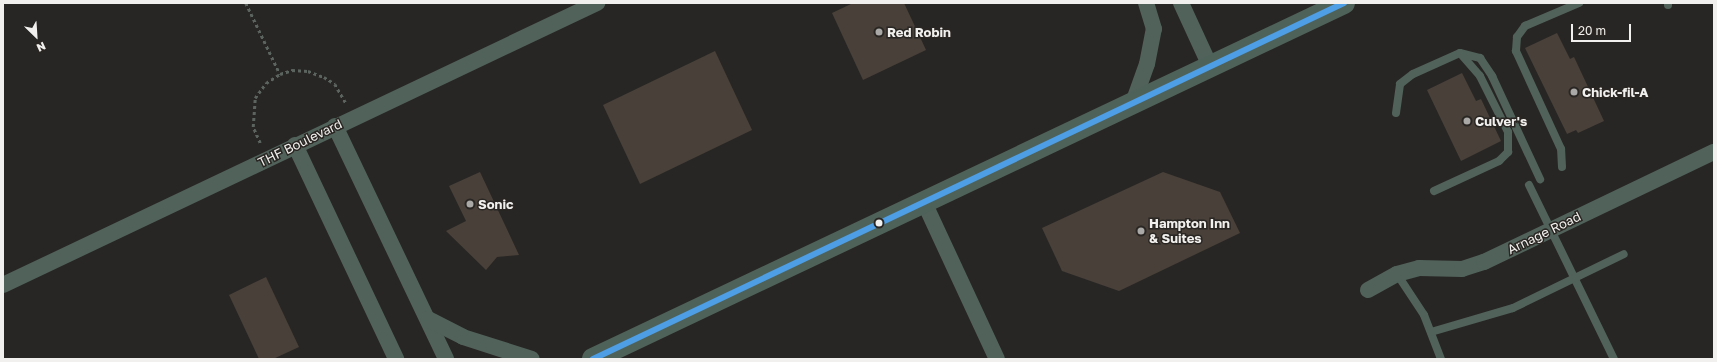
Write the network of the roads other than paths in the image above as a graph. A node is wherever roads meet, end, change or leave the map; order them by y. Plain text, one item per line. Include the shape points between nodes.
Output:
1 (597, 3) edge
2 (1146, 3) edge
3 (1181, 3) edge
4 (1344, 3) edge
5 (1579, 3) edge
6 (1460, 53) junction
7 (1210, 66) junction
8 (1132, 103) junction
9 (1396, 113) dead end
10 (335, 126) junction
11 (295, 145) junction
12 (1714, 152) edge
13 (1562, 167) dead end
14 (1540, 179) dead end
15 (1529, 185) dead end
16 (1434, 191) dead end
17 (924, 202) junction
18 (1551, 230) junction
19 (1624, 254) dead end
20 (1397, 274) junction
21 (1575, 278) junction
22 (3, 284) edge
23 (1368, 290) dead end
24 (428, 319) junction
25 (1431, 332) junction
26 (386, 338) junction
27 (381, 359) edge
28 (396, 359) edge
29 (446, 359) edge
30 (532, 359) edge
31 (593, 359) edge
32 (997, 359) edge
33 (1441, 359) edge
34 (1614, 359) edge

1 - 10 street, THF Boulevard
2 - 8 street via 1154,28 1147,64
3 - 7 street
4 - 7 main road
5 - 13 lane via 1525,26 1517,37 1516,51 1561,149
6 - 9 lane via 1413,74 1400,84
6 - 14 lane via 1480,58 1492,76
6 - 16 lane via 1480,76 1508,132 1508,152 1499,161
7 - 8 main road
8 - 17 main road
10 - 11 street, THF Boulevard
10 - 24 street
11 - 22 street, THF Boulevard
11 - 26 street
12 - 18 street, Arnage Road
15 - 18 lane
17 - 31 main road
17 - 32 street
18 - 20 street, Arnage Road via 1484,262 1462,269 1419,268
18 - 21 lane
19 - 21 lane
20 - 23 street, Arnage Road
20 - 25 lane via 1424,315
21 - 25 lane via 1513,308
21 - 34 lane
24 - 29 street
24 - 30 street via 463,338
25 - 33 lane
26 - 27 street
26 - 28 street

